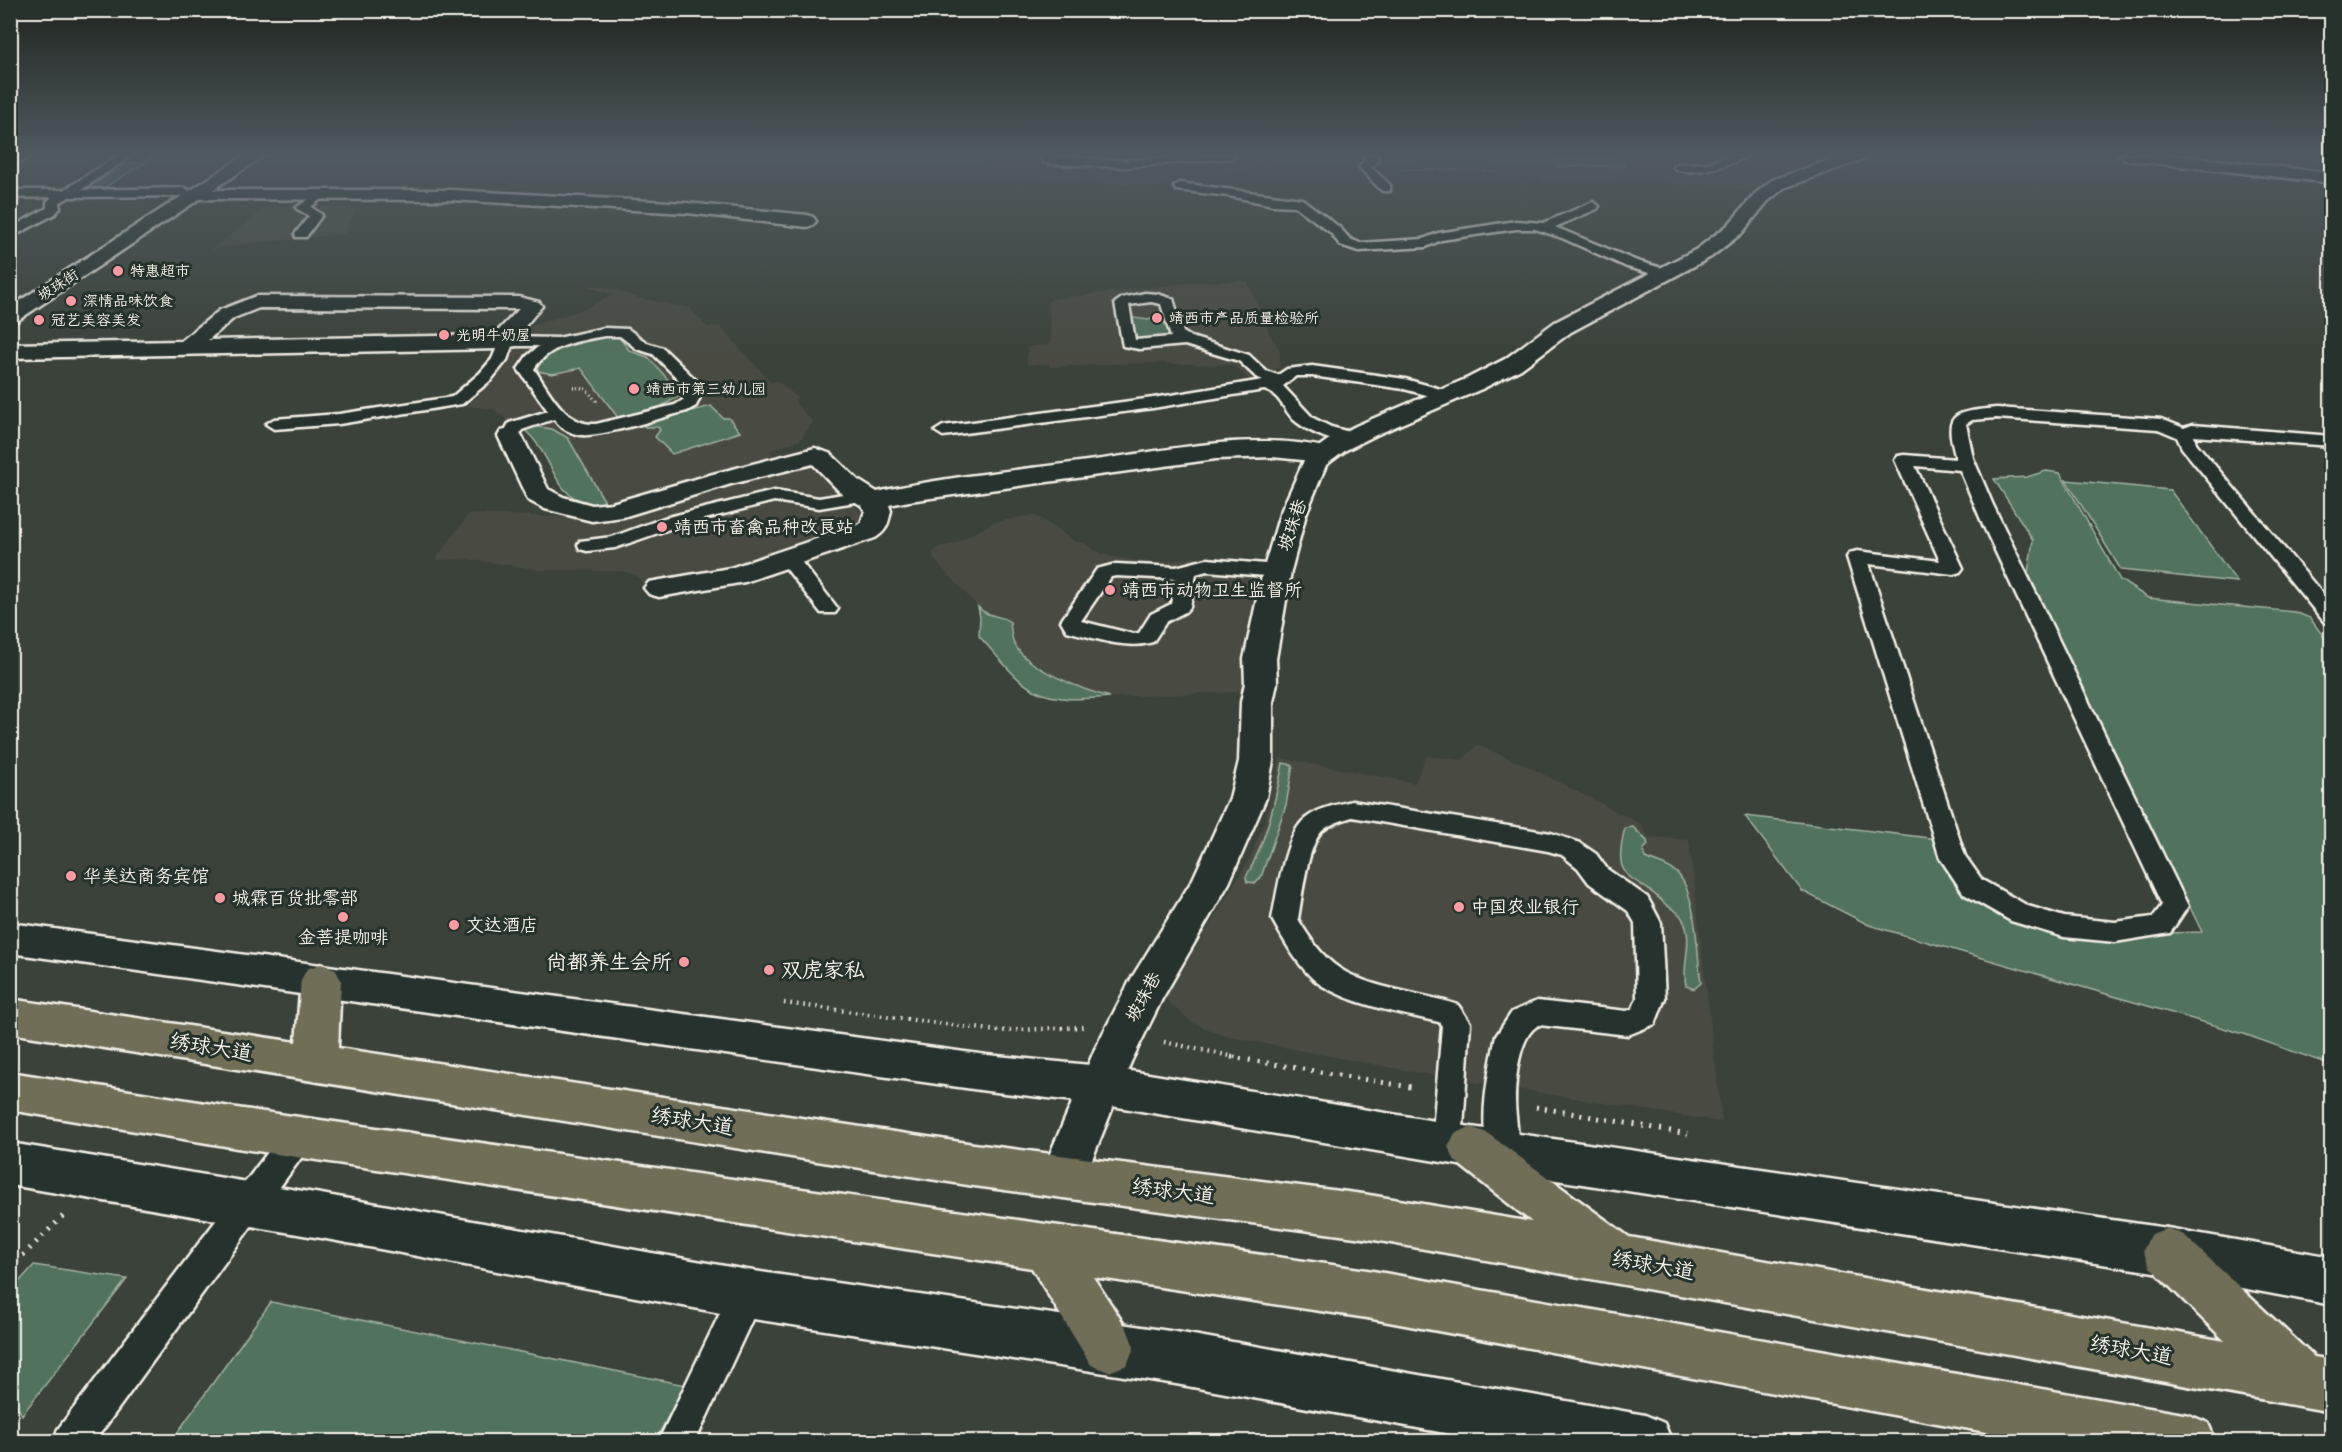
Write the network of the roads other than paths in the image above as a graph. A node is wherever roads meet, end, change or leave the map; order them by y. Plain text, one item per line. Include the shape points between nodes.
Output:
1 (30, 223) edge
2 (141, 223) edge
3 (146, 223) edge
4 (310, 223) edge
5 (1325, 223) edge
6 (1554, 223) edge
7 (1740, 223) edge
8 (1544, 227) junction
9 (10, 234) edge
10 (301, 234) dead end
11 (1664, 273) junction
12 (10, 304) edge
13 (10, 317) edge
14 (1186, 340) junction
15 (504, 341) junction
16 (560, 342) junction
17 (187, 347) junction
18 (10, 351) edge
19 (1275, 384) junction
20 (1445, 395) junction
21 (558, 413) junction
22 (274, 424) dead end
23 (943, 431) dead end
24 (2185, 434) junction
25 (510, 436) joint
26 (1351, 438) junction
27 (2331, 441) edge
28 (1323, 454) junction
29 (1967, 465) junction
30 (867, 499) junction
31 (587, 545) dead end
32 (789, 559) junction
33 (1187, 571) junction
34 (1277, 571) junction
35 (659, 588) dead end
36 (828, 609) dead end
37 (2331, 619) edge
38 (10, 938) edge
39 (321, 980) junction
40 (10, 1016) edge
41 (316, 1063) junction
42 (1100, 1085) junction
43 (10, 1091) edge
44 (298, 1137) junction
45 (1474, 1147) junction
46 (10, 1164) edge
47 (1063, 1177) junction
48 (250, 1204) junction
49 (1046, 1247) junction
50 (2167, 1251) junction
51 (1619, 1259) junction
52 (2331, 1281) edge
53 (747, 1294) junction
54 (1109, 1347) junction
55 (2317, 1384) edge
56 (2065, 1428) edge
57 (71, 1442) edge
58 (676, 1442) edge
59 (1645, 1442) edge
60 (2189, 1442) edge

1 - 9 lane
2 - 12 street, 坡珠街
3 - 13 street, 坡珠街
4 - 10 lane
5 - 8 lane via 1345,242 1359,247 1425,243 1438,237 1516,225
6 - 8 lane
7 - 11 street, 坡珠巷 via 1704,253
8 - 11 lane via 1632,264
11 - 20 street, 坡珠巷 via 1563,327 1513,364
14 - 14 lane via 1128,343 1122,303 1165,300 1176,334
14 - 19 lane via 1244,357
15 - 16 lane
15 - 17 street
15 - 17 street via 532,306 256,302 227,314
15 - 22 lane via 503,354 472,392 456,401 339,419
16 - 21 lane via 537,354 526,369
16 - 21 lane via 623,332 642,346 658,351 696,388 690,403 681,408 596,429 572,427
17 - 18 street
19 - 20 lane via 1292,372 1312,370 1404,384
19 - 23 lane
19 - 26 lane via 1311,424
20 - 26 street, 坡珠巷
21 - 25 lane via 515,427
24 - 27 lane via 2192,430
24 - 29 lane via 2161,424 1996,413 1967,416 1958,423 1957,431
24 - 37 lane via 2188,444
25 - 30 street via 537,494 592,513 614,511 815,456
26 - 28 street, 坡珠巷
28 - 30 street via 1278,450 1193,454
28 - 34 street, 坡珠巷 via 1310,470
29 - 29 lane via 2175,906 2162,926 2115,932 2064,927 2020,914 1973,887 1953,858 1857,557 1953,568 1904,460
30 - 31 lane via 819,503 774,496 671,522 615,542
30 - 32 street via 878,512 874,527
32 - 35 street via 735,576
32 - 36 lane
33 - 33 lane via 1180,607 1158,618 1146,638 1133,640 1074,627 1071,621 1104,573
33 - 34 lane via 1207,565
34 - 42 street, 坡珠巷 via 1260,659 1256,761 1248,798 1210,883 1145,991
38 - 39 street
39 - 41 main road
39 - 42 street via 987,1073
40 - 41 main road, 绣球大道
41 - 47 main road, 绣球大道
42 - 45 street
42 - 47 street, 坡珠巷
43 - 44 main road
44 - 48 lane
44 - 49 main road
45 - 45 lane via 1500,1100 1510,1036 1522,1020 1537,1013 1628,1023 1645,1016 1651,998 1648,923 1638,904 1598,876 1587,861 1571,849 1551,842 1352,809 1332,814 1312,826 1300,848 1285,919 1298,943 1329,976 1370,994 1448,1013 1456,1023 1452,1095
45 - 50 street
45 - 51 main road
46 - 48 street
47 - 51 main road, 绣球大道 via 1363,1216
48 - 53 street
48 - 57 lane
49 - 54 main road
49 - 56 main road via 1367,1294
50 - 52 street
50 - 55 main road
51 - 55 main road, 绣球大道
53 - 54 street
53 - 58 lane
54 - 59 street
56 - 60 main road

